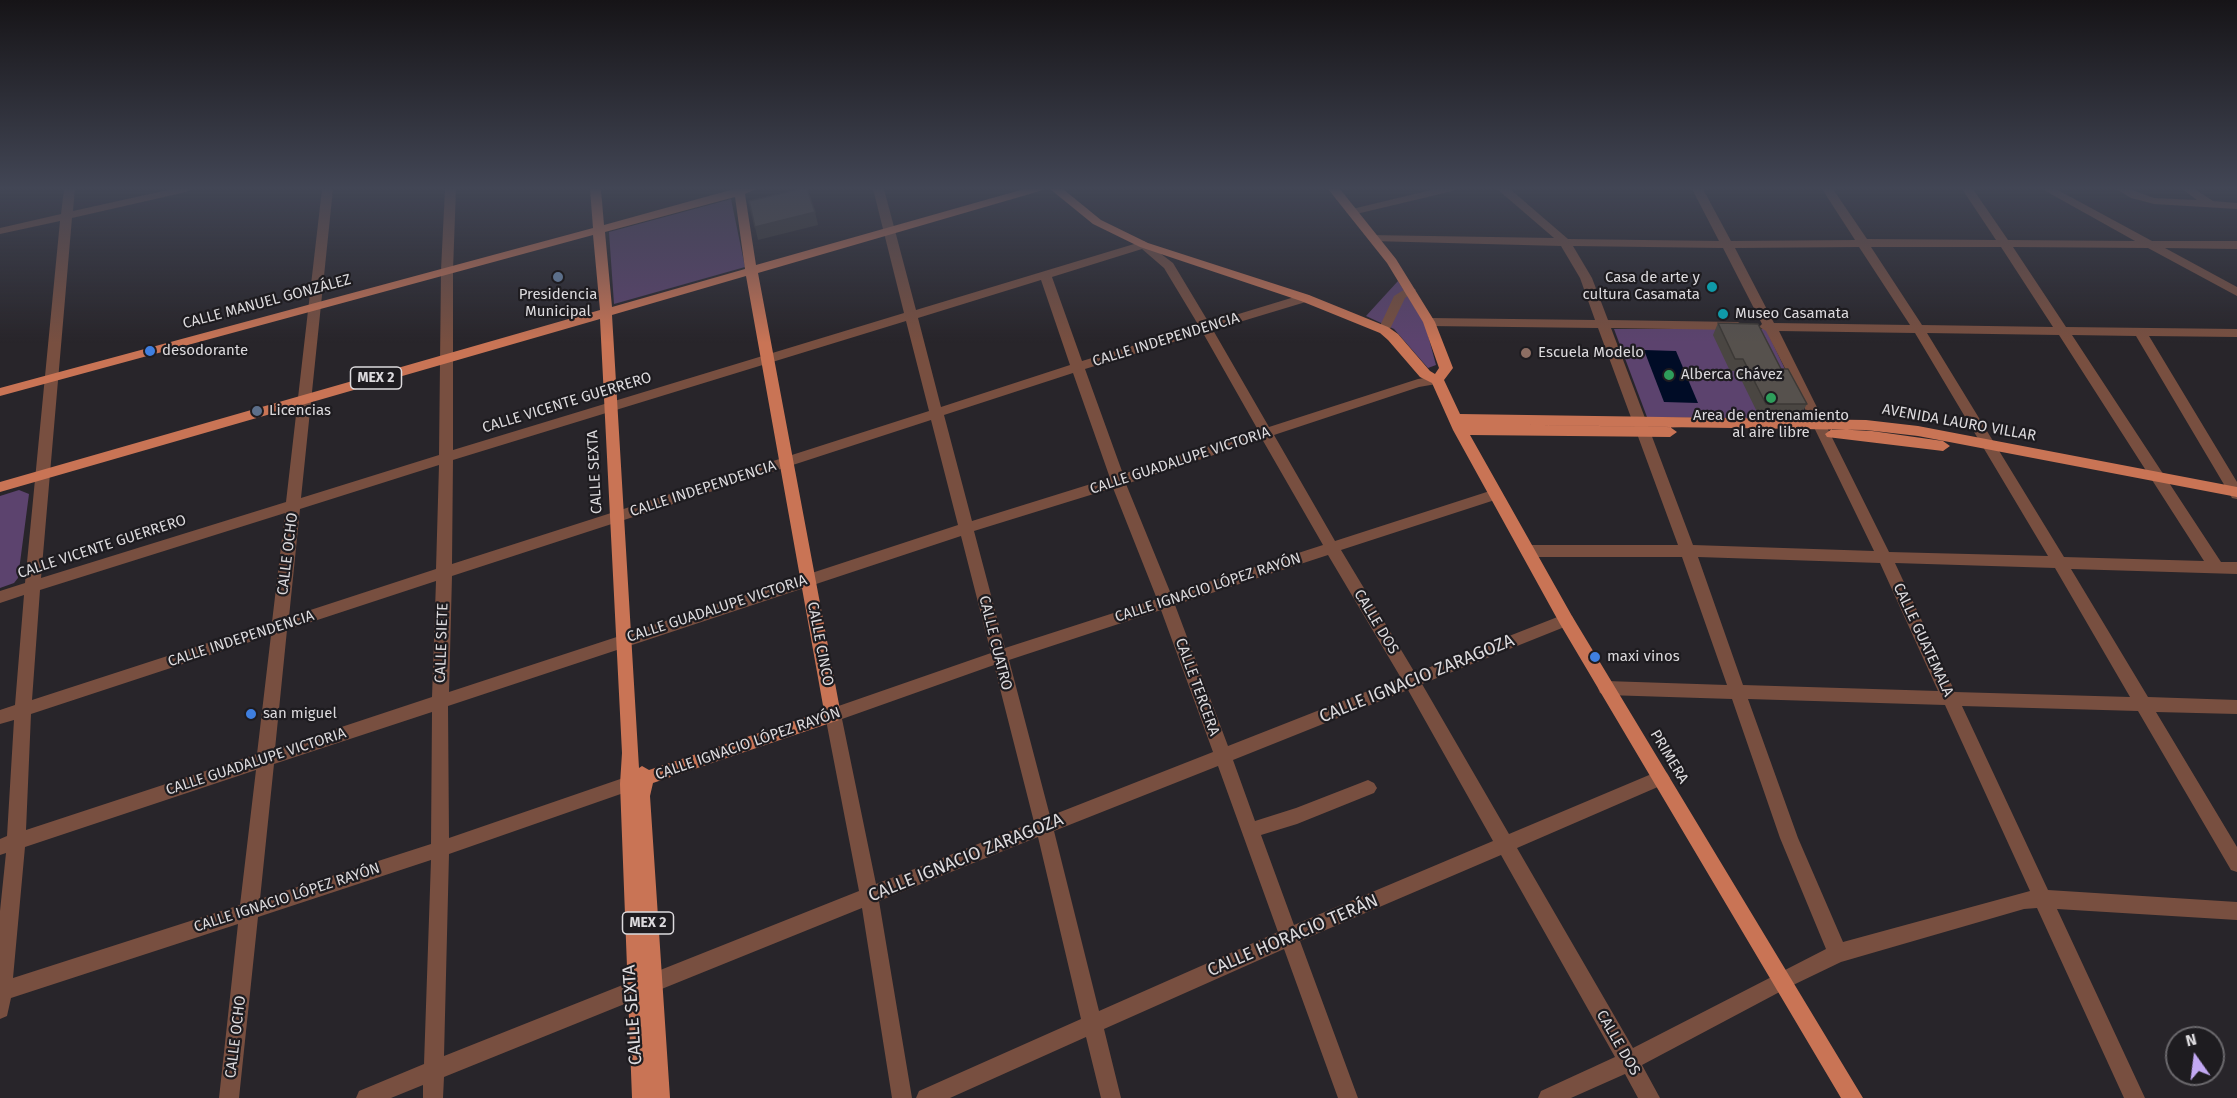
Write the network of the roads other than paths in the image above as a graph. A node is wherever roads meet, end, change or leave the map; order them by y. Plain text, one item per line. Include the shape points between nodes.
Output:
1 (64, 240) edge
2 (321, 240) edge
3 (448, 240) edge
4 (561, 240) edge
5 (601, 240) edge
6 (748, 240) edge
7 (856, 240) edge
8 (891, 240) edge
9 (1134, 240) edge
10 (1374, 240) edge
11 (1528, 240) edge
12 (1726, 240) edge
13 (1862, 240) edge
14 (2002, 240) edge
15 (2142, 240) edge
16 (1564, 241) junction
17 (1727, 243) junction
18 (1864, 243) junction
19 (2005, 244) junction
20 (1144, 245) junction
21 (2151, 245) junction
22 (2237, 245) edge
23 (447, 270) junction
24 (751, 270) junction
25 (1045, 275) junction
26 (1410, 290) junction
27 (2237, 292) edge
28 (1305, 298) junction
29 (314, 307) junction
30 (606, 311) junction
31 (910, 318) junction
32 (1429, 322) junction
33 (1604, 324) junction
34 (1771, 327) junction
35 (1206, 328) junction
36 (1918, 328) junction
37 (1384, 330) junction
38 (2063, 331) junction
39 (2140, 332) junction
40 (2237, 333) edge
41 (448, 357) junction
42 (769, 359) junction
43 (1078, 367) junction
44 (52, 378) junction
45 (1437, 380) junction
46 (0, 392) edge
47 (303, 399) junction
48 (611, 406) junction
49 (936, 414) junction
50 (1458, 424) junction
51 (1642, 426) junction
52 (1822, 429) junction
53 (1266, 433) junction
54 (1993, 450) junction
55 (446, 458) junction
56 (787, 462) junction
57 (44, 474) junction
58 (1118, 481) junction
59 (2162, 482) junction
60 (0, 487) edge
61 (1496, 494) junction
62 (2237, 495) edge
63 (293, 504) junction
64 (617, 518) junction
65 (967, 528) junction
66 (1332, 548) junction
67 (1528, 551) junction
68 (1688, 551) junction
69 (1884, 556) junction
70 (2058, 561) junction
71 (2216, 567) junction
72 (2237, 568) edge
73 (444, 573) junction
74 (808, 580) junction
75 (34, 586) junction
76 (0, 597) edge
77 (1166, 601) junction
78 (1566, 620) junction
79 (279, 627) junction
80 (624, 640) junction
81 (998, 657) junction
82 (1411, 680) junction
83 (1606, 688) junction
84 (1739, 692) junction
85 (1950, 698) junction
86 (440, 701) junction
87 (2145, 705) junction
88 (2237, 707) edge
89 (23, 709) junction
90 (833, 715) junction
91 (0, 717) edge
92 (1222, 757) junction
93 (265, 758) junction
94 (1661, 778) junction
95 (638, 781) junction
96 (1368, 788) dead end
97 (1044, 827) junction
98 (1249, 831) junction
99 (16, 842) junction
100 (1505, 846) junction
101 (0, 847) edge
102 (440, 849) junction
103 (2237, 864) edge
104 (869, 896) junction
105 (2044, 899) junction
106 (251, 909) junction
107 (2237, 911) edge
108 (1288, 937) junction
109 (1838, 953) junction
110 (1782, 980) junction
111 (645, 985) junction
112 (0, 998) edge
113 (1092, 1023) junction
114 (1629, 1060) junction
115 (434, 1071) junction
116 (229, 1098) edge
117 (366, 1098) edge
118 (433, 1098) edge
119 (642, 1098) edge
120 (660, 1098) edge
121 (902, 1098) edge
122 (926, 1098) edge
123 (1111, 1098) edge
124 (1348, 1098) edge
125 (1548, 1098) edge
126 (1650, 1098) edge
127 (1853, 1098) edge
128 (2135, 1098) edge

1 - 44 street
2 - 29 street, CALLE OCHO
3 - 23 street, CALLE SIETE
4 - 23 main road, CALLE MANUEL GONZÁLEZ
5 - 30 main road, CALLE SEXTA / MEX 2
6 - 24 main road, CALLE CINCO
7 - 24 main road, MEX 2
8 - 31 street, CALLE CUATRO
9 - 20 main road, CALLE DOS
10 - 26 main road
11 - 16 street
12 - 17 street, CALLE GUATEMALA
13 - 18 street
14 - 19 street
15 - 21 street
16 - 17 street
16 - 33 street via 1586,278
17 - 18 street
17 - 34 street, CALLE GUATEMALA
18 - 19 street
18 - 36 street
19 - 21 street
19 - 38 street
20 - 25 street, CALLE VICENTE GUERRERO
20 - 28 main road
20 - 35 street, CALLE DOS via 1169,266
21 - 22 street
21 - 27 street
23 - 29 main road, CALLE MANUEL GONZÁLEZ
23 - 41 street, CALLE SIETE
24 - 30 main road, MEX 2
24 - 42 main road, CALLE CINCO
25 - 31 street, CALLE VICENTE GUERRERO
25 - 43 street, CALLE TERCERA
26 - 32 main road
26 - 37 street via 1400,296
28 - 35 street, CALLE INDEPENDENCIA
28 - 37 main road
29 - 44 main road, CALLE MANUEL GONZÁLEZ
29 - 47 street, CALLE OCHO
30 - 41 main road, MEX 2
30 - 48 main road, CALLE SEXTA / MEX 2
31 - 42 street, CALLE VICENTE GUERRERO
31 - 49 street, CALLE CUATRO
32 - 33 street
32 - 45 main road via 1446,368
33 - 34 street
33 - 51 street
34 - 36 street
34 - 52 street, CALLE GUATEMALA
35 - 43 street, CALLE INDEPENDENCIA
35 - 53 street, CALLE DOS
36 - 38 street
36 - 54 street
37 - 45 main road via 1425,374
38 - 39 street
38 - 59 street
39 - 40 street
39 - 62 street
41 - 47 main road, MEX 2
41 - 55 street, CALLE SIETE
42 - 48 street, CALLE VICENTE GUERRERO
42 - 56 main road, CALLE CINCO
43 - 49 street, CALLE INDEPENDENCIA
43 - 58 street, CALLE TERCERA
44 - 46 main road, CALLE MANUEL GONZÁLEZ
44 - 57 street
45 - 50 main road, PRIMERA
45 - 53 street, CALLE GUADALUPE VICTORIA
47 - 57 main road, MEX 2
47 - 63 street, CALLE OCHO
48 - 55 street, CALLE VICENTE GUERRERO
48 - 64 main road, CALLE SEXTA / MEX 2
49 - 56 street, CALLE INDEPENDENCIA
49 - 65 street, CALLE CUATRO
50 - 51 main road, AVENIDA LAURO VILLAR
50 - 61 main road, PRIMERA
51 - 52 main road, AVENIDA LAURO VILLAR
51 - 68 street
52 - 54 main road, AVENIDA LAURO VILLAR
52 - 69 street, CALLE GUATEMALA
53 - 58 street, CALLE GUADALUPE VICTORIA
53 - 66 street, CALLE DOS
54 - 59 main road, AVENIDA LAURO VILLAR
54 - 70 street
55 - 63 street, CALLE VICENTE GUERRERO
55 - 73 street, CALLE SIETE
56 - 64 street, CALLE INDEPENDENCIA
56 - 74 main road, CALLE CINCO
57 - 60 main road, MEX 2
57 - 75 street
58 - 65 street, CALLE GUADALUPE VICTORIA
58 - 77 street, CALLE TERCERA
59 - 62 main road, AVENIDA LAURO VILLAR
59 - 71 street
61 - 66 street, CALLE IGNACIO LÓPEZ RAYÓN
61 - 67 main road, PRIMERA
63 - 75 street, CALLE VICENTE GUERRERO
63 - 79 street, CALLE OCHO
64 - 73 street, CALLE INDEPENDENCIA
64 - 80 main road, CALLE SEXTA / MEX 2
65 - 74 street, CALLE GUADALUPE VICTORIA
65 - 81 street, CALLE CUATRO
66 - 77 street, CALLE IGNACIO LÓPEZ RAYÓN
66 - 82 street, CALLE DOS
67 - 68 street
67 - 78 main road, PRIMERA
68 - 69 street
68 - 84 street
69 - 70 street
69 - 85 street, CALLE GUATEMALA
70 - 71 street
70 - 87 street
71 - 72 street
73 - 79 street, CALLE INDEPENDENCIA
73 - 86 street, CALLE SIETE
74 - 80 street, CALLE GUADALUPE VICTORIA
74 - 90 main road, CALLE CINCO
75 - 76 street, CALLE VICENTE GUERRERO
75 - 89 street
77 - 81 street, CALLE IGNACIO LÓPEZ RAYÓN
77 - 92 street, CALLE TERCERA
78 - 82 street, CALLE IGNACIO ZARAGOZA
78 - 83 main road, PRIMERA
79 - 89 street, CALLE INDEPENDENCIA
79 - 93 street, CALLE OCHO
80 - 86 street, CALLE GUADALUPE VICTORIA
80 - 95 main road, CALLE SEXTA / MEX 2 via 631,753
81 - 90 street, CALLE IGNACIO LÓPEZ RAYÓN
81 - 97 street, CALLE CUATRO
82 - 92 street, CALLE IGNACIO ZARAGOZA
82 - 100 street, CALLE DOS
83 - 84 street
83 - 94 main road, PRIMERA
84 - 85 street
84 - 109 street via 1789,838
85 - 87 street
85 - 105 street, CALLE GUATEMALA
86 - 93 street, CALLE GUADALUPE VICTORIA
86 - 102 street, CALLE SIETE
87 - 88 street
87 - 103 street
89 - 91 street, CALLE INDEPENDENCIA
89 - 99 street
90 - 95 main road, CALLE IGNACIO LÓPEZ RAYÓN
90 - 104 street, CALLE CINCO
92 - 97 street, CALLE IGNACIO ZARAGOZA
92 - 98 street, CALLE TERCERA
93 - 99 street, CALLE GUADALUPE VICTORIA
93 - 106 street, CALLE OCHO
94 - 100 street, CALLE HORACIO TERÁN
94 - 110 main road, PRIMERA
95 - 102 street, CALLE IGNACIO LÓPEZ RAYÓN
95 - 111 main road, CALLE SEXTA / MEX 2
96 - 98 street
97 - 104 street, CALLE IGNACIO ZARAGOZA
97 - 113 street, CALLE CUATRO
98 - 108 street, CALLE TERCERA
99 - 101 street, CALLE GUADALUPE VICTORIA
99 - 112 street
100 - 108 street, CALLE HORACIO TERÁN
100 - 114 street, CALLE DOS
102 - 106 street, CALLE IGNACIO LÓPEZ RAYÓN
102 - 115 street, CALLE SIETE
104 - 111 street, CALLE IGNACIO ZARAGOZA
104 - 121 street, CALLE CINCO
105 - 107 street
105 - 109 street via 2024,900
105 - 128 street, CALLE GUATEMALA
106 - 112 street, CALLE IGNACIO LÓPEZ RAYÓN
106 - 116 street, CALLE OCHO
108 - 113 street, CALLE HORACIO TERÁN
108 - 124 street, CALLE TERCERA
109 - 110 street
110 - 114 street
110 - 127 main road, PRIMERA
111 - 115 street, CALLE IGNACIO ZARAGOZA
111 - 119 main road, CALLE SEXTA / MEX 2
111 - 120 main road, CALLE SEXTA / MEX 2
113 - 122 street, CALLE HORACIO TERÁN
113 - 123 street, CALLE CUATRO
114 - 125 street
114 - 126 street, CALLE DOS
115 - 117 street, CALLE IGNACIO ZARAGOZA
115 - 118 street, CALLE SIETE

